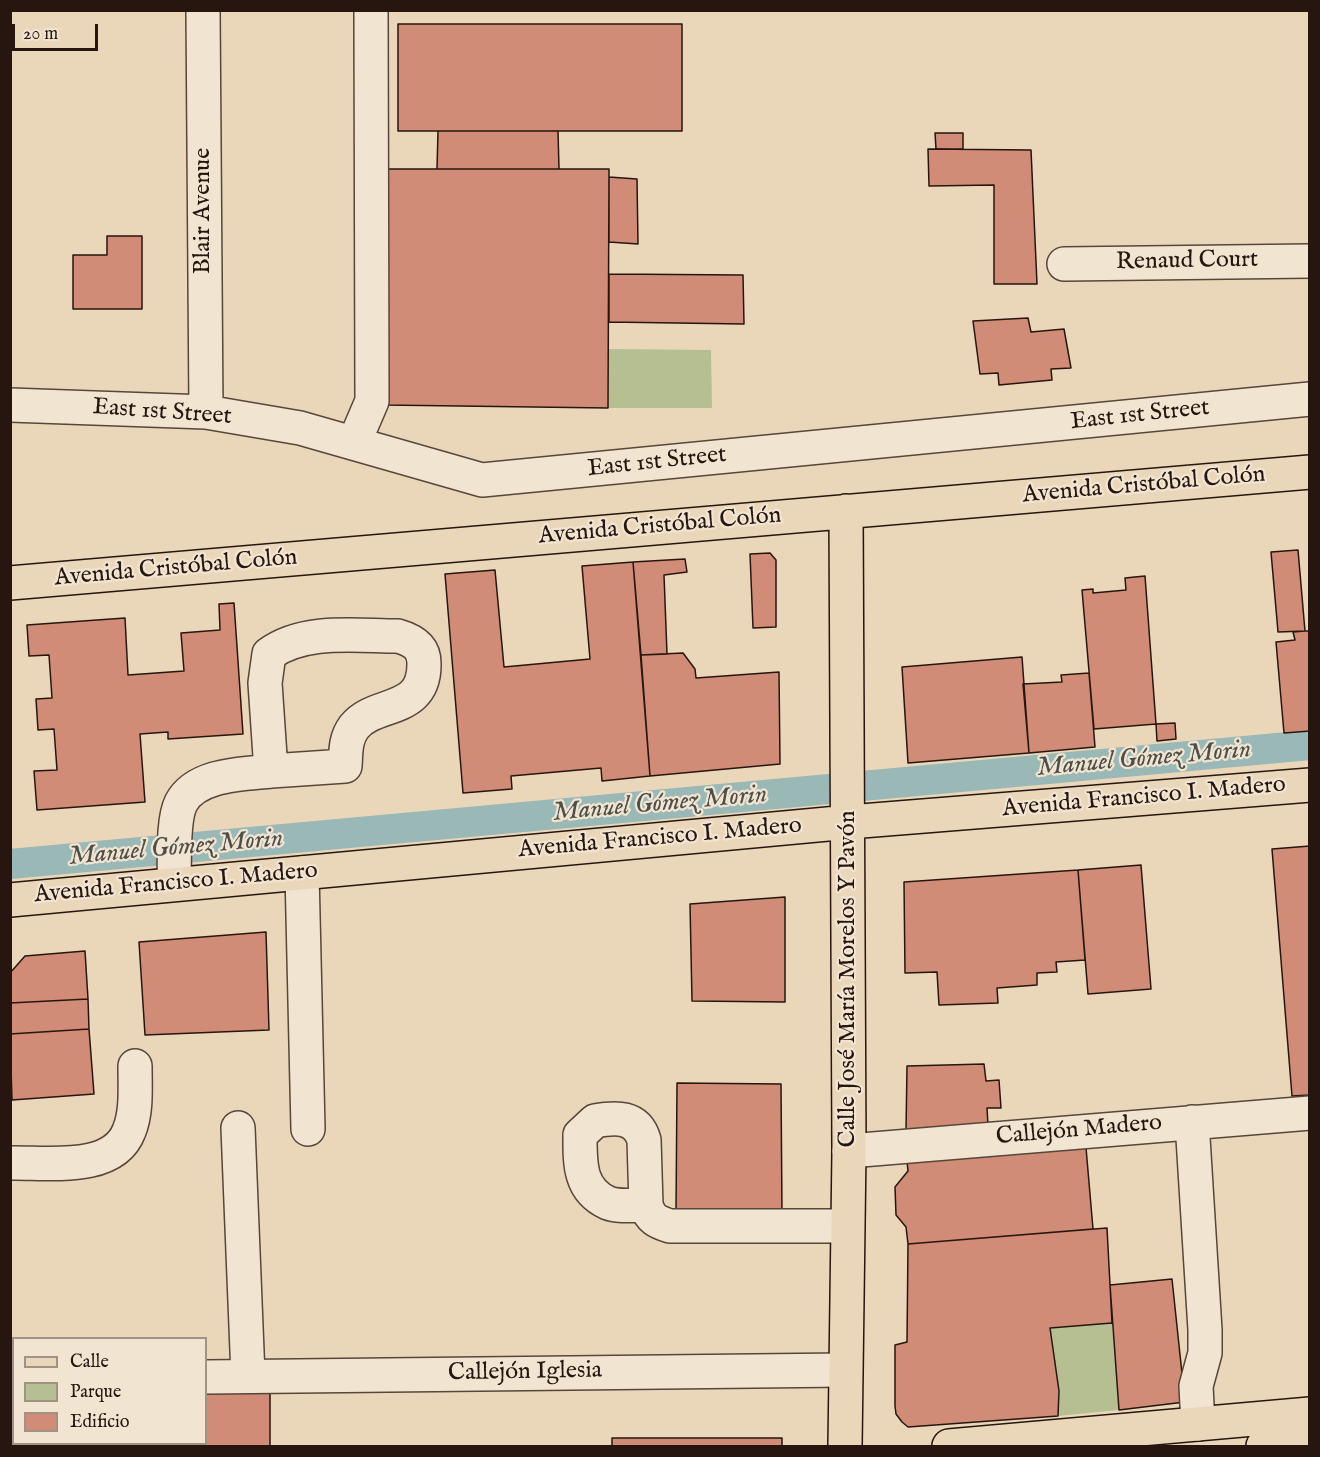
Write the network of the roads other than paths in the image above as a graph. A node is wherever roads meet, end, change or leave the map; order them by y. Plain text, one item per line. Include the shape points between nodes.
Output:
1 (203, 10) edge
2 (371, 10) edge
3 (1310, 261) edge
4 (1064, 264) dead end
5 (1310, 399) edge
6 (10, 405) edge
7 (206, 412) junction
8 (354, 443) junction
9 (1310, 472) edge
10 (846, 512) junction
11 (654, 527) junction
12 (10, 583) edge
13 (10, 604) edge
14 (271, 771) junction
15 (1310, 785) edge
16 (849, 822) junction
17 (302, 873) junction
18 (174, 883) junction
19 (10, 900) edge
20 (135, 1066) dead end
21 (1310, 1113) edge
22 (1192, 1122) junction
23 (238, 1128) dead end
24 (308, 1129) dead end
25 (849, 1151) junction
26 (10, 1163) edge
27 (646, 1205) dead end
28 (846, 1226) junction
29 (845, 1370) junction
30 (248, 1376) junction
31 (207, 1377) edge
32 (1310, 1414) edge
33 (1198, 1424) junction
34 (1310, 1442) edge
35 (845, 1446) edge
36 (949, 1446) edge
37 (1263, 1446) edge

1 - 7 street, Blair Avenue
2 - 8 street via 372,400
3 - 4 street, Renaud Court
5 - 8 street, East 1st Street via 482,480
6 - 7 street, East 1st Street
7 - 8 street, East 1st Street via 300,428
9 - 10 main road, Avenida Cristóbal Colón
10 - 11 main road, Avenida Cristóbal Colón
10 - 16 main road, Calle José María Morelos Y Pavón
11 - 12 main road, Avenida Cristóbal Colón
11 - 13 main road via 593,550
14 - 14 street via 265,683 269,654 281,645 310,638 398,636 421,649 424,668 417,690 404,703 366,716 355,725 346,738 345,766
14 - 18 street via 234,774 193,790 181,804
15 - 16 main road, Avenida Francisco I. Madero
16 - 17 main road, Avenida Francisco I. Madero
16 - 25 main road, Calle José María Morelos Y Pavón
17 - 18 main road, Avenida Francisco I. Madero
17 - 24 street
18 - 19 main road, Avenida Francisco I. Madero
20 - 26 street via 130,1131 119,1149 88,1161
21 - 22 street, Callejón Madero
22 - 25 street, Callejón Madero
22 - 33 street via 1206,1330 1206,1353 1196,1386
23 - 30 street
25 - 28 main road, Calle José María Morelos Y Pavón
27 - 28 street via 656,1222 670,1226
28 - 29 main road, Calle José María Morelos Y Pavón
29 - 30 street, Callejón Iglesia
29 - 35 main road, Calle José María Morelos Y Pavón
30 - 31 street, Callejón Iglesia
32 - 33 main road
33 - 36 main road
34 - 37 main road

